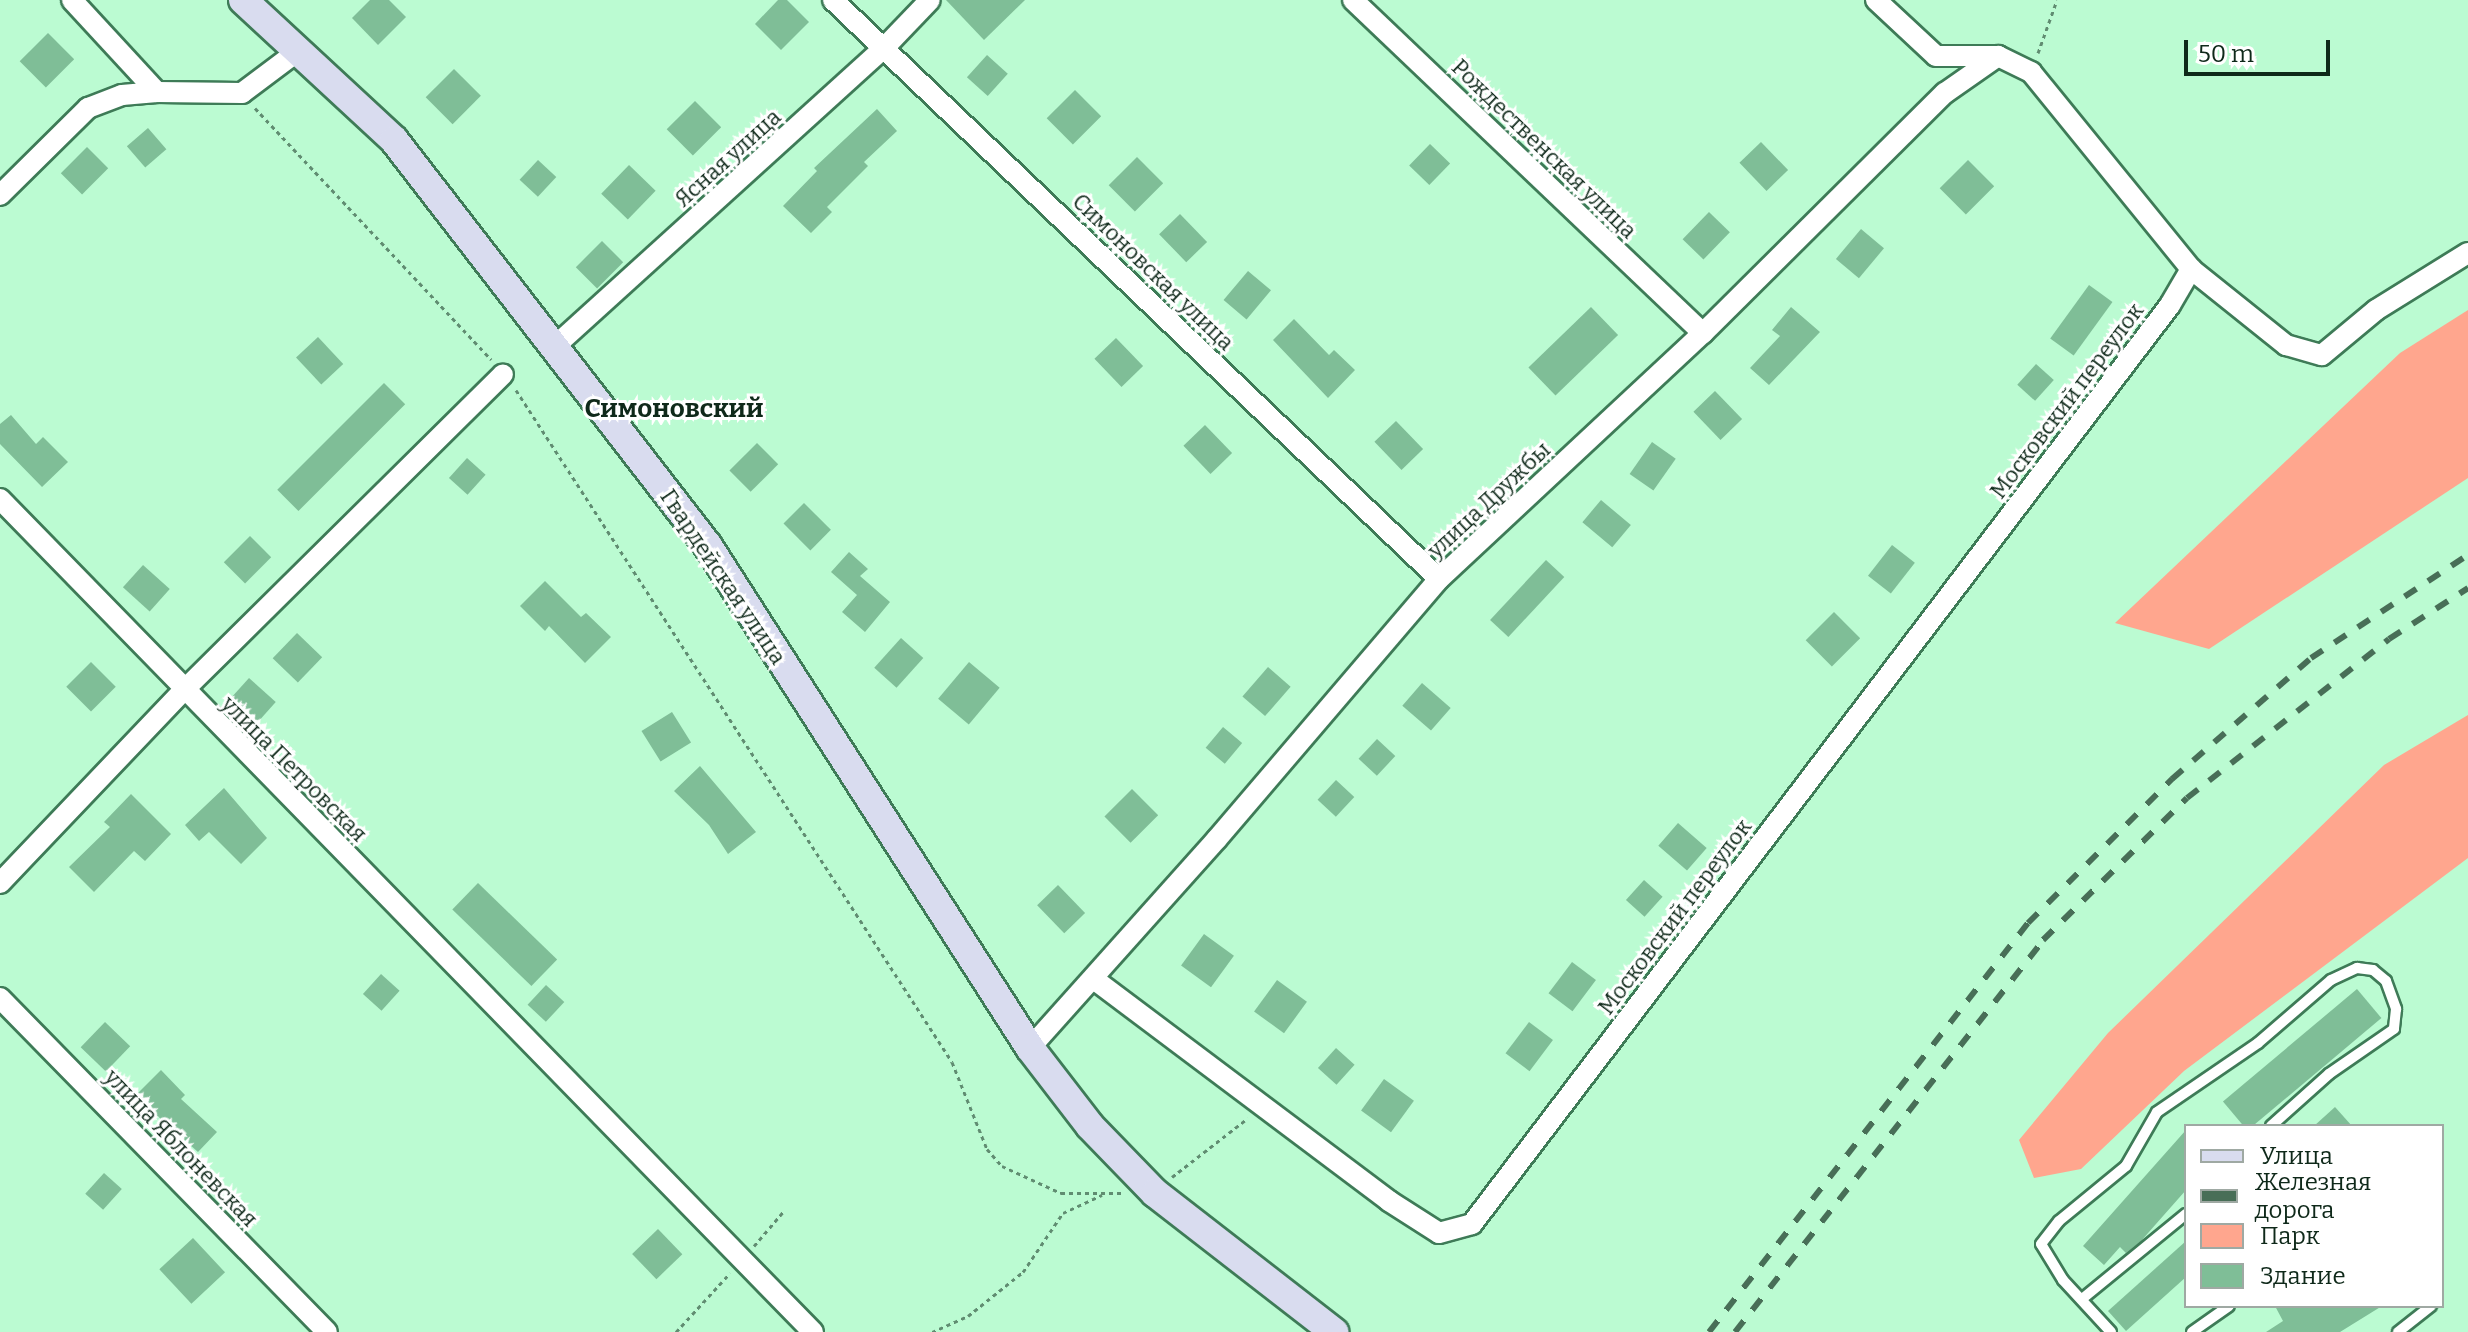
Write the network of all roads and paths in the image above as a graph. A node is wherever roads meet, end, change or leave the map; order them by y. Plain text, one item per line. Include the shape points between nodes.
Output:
1 (72, 0) edge
2 (243, 0) edge
3 (833, 0) edge
4 (930, 0) edge
5 (1353, 0) edge
6 (1876, 0) edge
7 (2057, 0) edge
8 (884, 48) junction
9 (298, 51) junction
10 (1998, 56) junction
11 (2031, 72) junction
12 (157, 92) junction
13 (242, 93) junction
14 (0, 195) edge
15 (2468, 253) edge
16 (2191, 269) junction
17 (1703, 333) junction
18 (554, 347) junction
19 (503, 374) junction
20 (0, 499) edge
21 (1439, 579) junction
22 (183, 691) junction
23 (0, 883) edge
24 (1095, 980) junction
25 (0, 998) edge
26 (1030, 1048) junction
27 (1264, 1108) junction
28 (2273, 1124) edge
29 (1105, 1193) junction
30 (1155, 1193) junction
31 (783, 1212) dead end
32 (2184, 1216) edge
33 (742, 1260) junction
34 (2082, 1299) junction
35 (2226, 1308) edge
36 (2428, 1308) edge
37 (327, 1332) edge
38 (676, 1332) edge
39 (813, 1332) edge
40 (932, 1332) edge
41 (1334, 1332) edge
42 (2111, 1332) edge
43 (2192, 1332) edge
44 (2398, 1332) edge

1 - 12 street
2 - 9 street, Гвардейская улица
3 - 8 street, Симоновская улица
4 - 8 street, Ясная улица
5 - 17 street, Рождественская улица
6 - 10 street via 1936,56
7 - 11 path
8 - 18 street, Ясная улица
8 - 21 street, Симоновская улица
9 - 13 street
9 - 18 street, Гвардейская улица via 394,140
10 - 11 street
10 - 17 street, улица Дружбы via 1945,93
11 - 16 street
12 - 13 street
12 - 14 street via 122,95 88,108
13 - 19 path
15 - 16 street via 2376,310 2322,355 2286,345
16 - 27 street, Московский переулок via 2170,305 1472,1224 1439,1233
17 - 21 street, улица Дружбы
18 - 26 street, Гвардейская улица via 708,546
19 - 22 street
19 - 29 path via 952,1062 987,1149 1002,1166 1061,1193
20 - 22 street, улица Петровская
21 - 24 street, улица Дружбы
22 - 23 street
22 - 33 street, улица Петровская
24 - 26 street, улица Дружбы
24 - 27 street, Московский переулок
25 - 37 street, улица Яблоневская
26 - 30 street, Гвардейская улица via 1090,1126
27 - 30 path via 1212,1141
28 - 34 lane via 2329,1074 2394,1029 2396,1009 2386,981 2373,970 2357,968 2331,980 2258,1043 2157,1112 2126,1166 2059,1221 2041,1244
29 - 30 path
29 - 40 path via 1063,1213 1023,1272 968,1316
30 - 41 street, Гвардейская улица
31 - 33 path
32 - 34 lane
33 - 38 path
33 - 39 street, улица Петровская
34 - 42 lane
35 - 43 lane
36 - 44 lane

